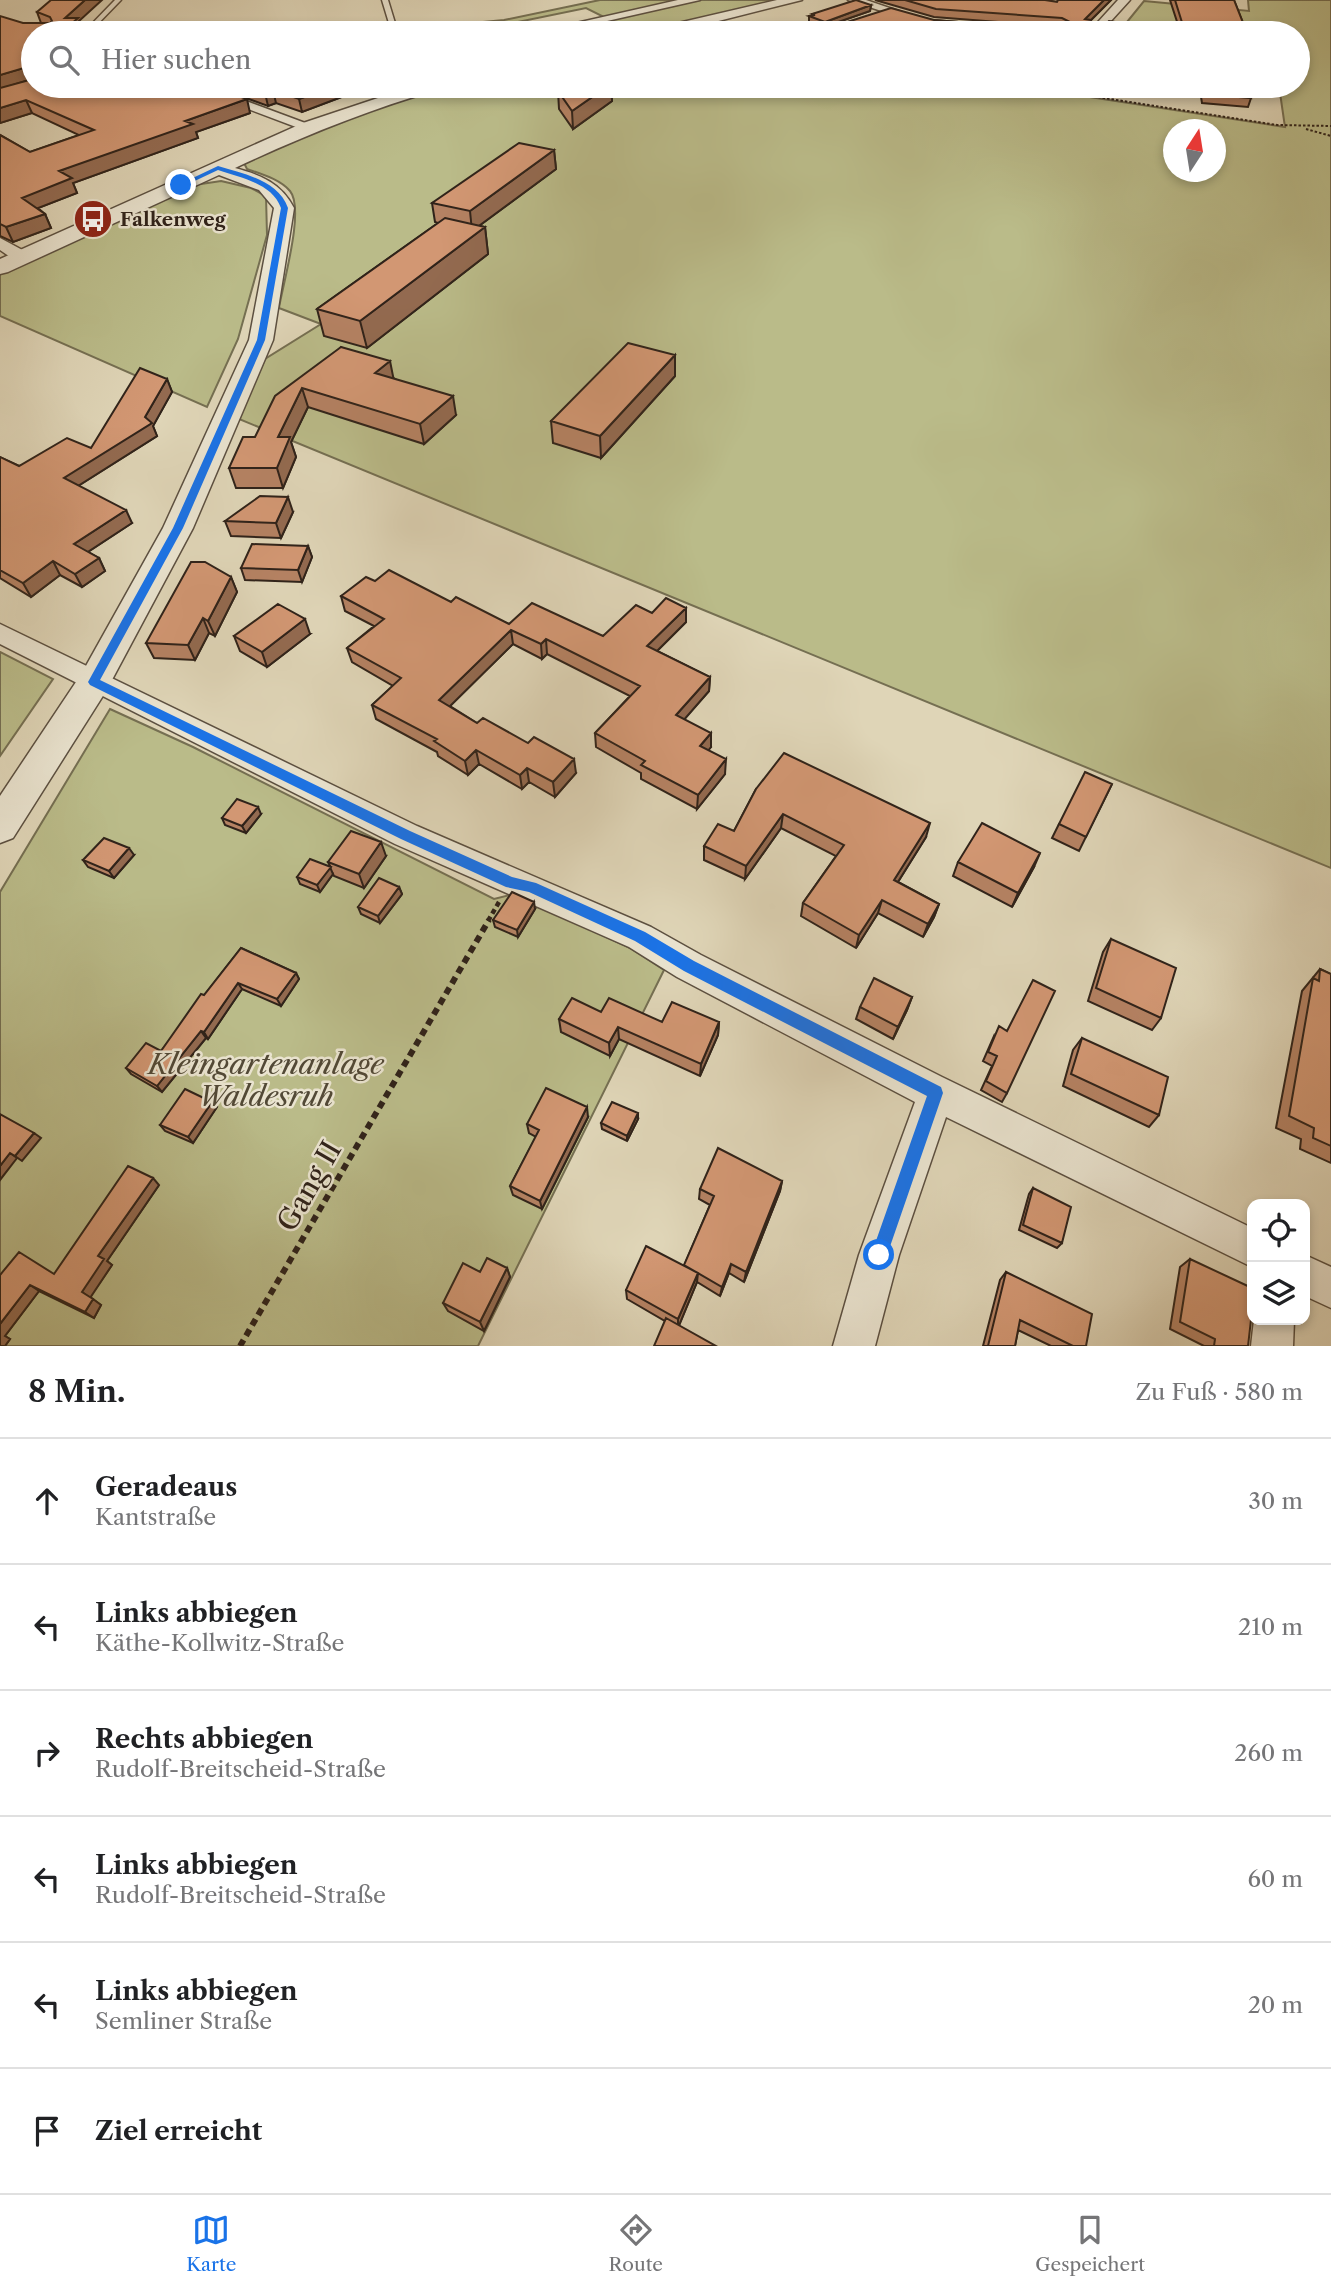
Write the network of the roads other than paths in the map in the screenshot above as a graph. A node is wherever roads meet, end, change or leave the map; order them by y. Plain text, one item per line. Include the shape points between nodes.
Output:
1 (118, 0) edge
2 (385, 0) edge
3 (694, 0) edge
4 (795, 0) edge
5 (853, 0) edge
6 (1124, 0) edge
7 (888, 11) junction
8 (865, 19) edge
9 (602, 20) joint
10 (98, 21) edge
11 (391, 21) edge
12 (597, 21) edge
13 (714, 21) edge
14 (926, 21) edge
15 (1105, 21) edge
16 (228, 98) edge
17 (390, 98) edge
18 (309, 127) junction
19 (218, 168) junction
20 (0, 243) edge
21 (22, 257) junction
22 (0, 267) edge
23 (0, 634) edge
24 (94, 682) junction
25 (0, 827) edge
26 (936, 1093) junction
27 (1247, 1246) edge
28 (1310, 1278) edge
29 (1331, 1288) edge
30 (1274, 1325) edge
31 (854, 1346) edge
32 (1272, 1346) edge

1 - 10 lane
2 - 11 lane
3 - 9 street
4 - 13 street
5 - 7 street
6 - 15 street
7 - 8 street
7 - 14 street
9 - 12 street
16 - 18 street
17 - 18 street
18 - 19 street
19 - 21 street
19 - 24 street via 261,183 280,195 284,208 261,340 178,528
20 - 21 street
21 - 22 street
23 - 24 street
24 - 25 street
24 - 26 street via 406,835 640,937
26 - 27 street
26 - 31 street via 879,1255
28 - 29 street
30 - 32 street

